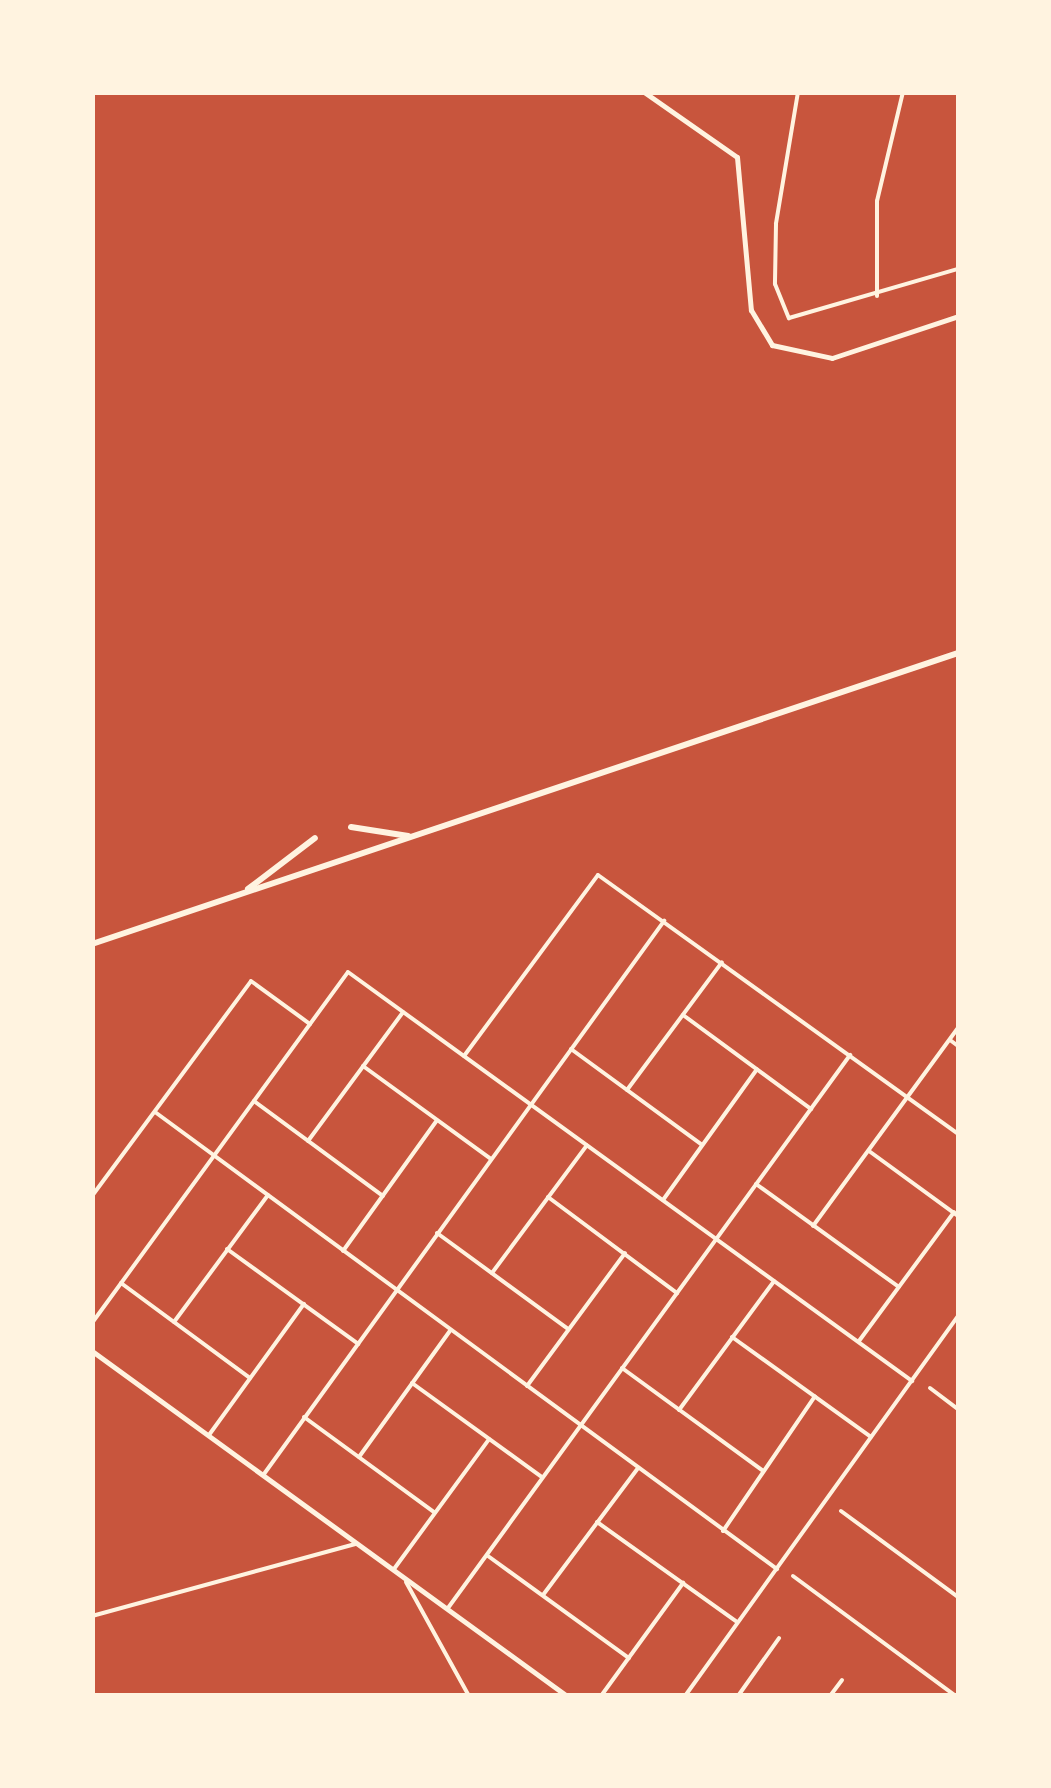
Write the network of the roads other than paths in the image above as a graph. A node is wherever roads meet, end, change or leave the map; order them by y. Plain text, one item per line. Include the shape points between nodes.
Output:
1 (644, 92) edge
2 (798, 92) edge
3 (903, 92) edge
4 (958, 270) edge
5 (877, 296) junction
6 (958, 316) edge
7 (958, 652) edge
8 (351, 827) dead end
9 (410, 836) junction
10 (316, 838) dead end
11 (229, 900) junction
12 (664, 920) junction
13 (92, 944) edge
14 (722, 962) junction
15 (403, 1012) junction
16 (684, 1015) junction
17 (310, 1024) junction
18 (958, 1028) edge
19 (950, 1040) junction
20 (958, 1046) edge
21 (571, 1049) junction
22 (850, 1054) junction
23 (464, 1056) junction
24 (362, 1066) junction
25 (757, 1069) junction
26 (628, 1090) junction
27 (908, 1097) junction
28 (254, 1101) junction
29 (531, 1104) junction
30 (811, 1108) junction
31 (155, 1112) junction
32 (437, 1120) junction
33 (958, 1134) edge
34 (308, 1141) junction
35 (587, 1145) junction
36 (702, 1145) junction
37 (868, 1150) junction
38 (214, 1156) junction
39 (491, 1159) junction
40 (756, 1184) junction
41 (268, 1195) junction
42 (92, 1196) edge
43 (382, 1196) junction
44 (548, 1197) junction
45 (662, 1200) junction
46 (956, 1214) edge
47 (813, 1226) junction
48 (438, 1234) junction
49 (716, 1239) junction
50 (228, 1250) junction
51 (343, 1251) junction
52 (625, 1253) junction
53 (492, 1274) junction
54 (774, 1281) junction
55 (121, 1284) junction
56 (898, 1287) junction
57 (396, 1290) junction
58 (677, 1292) junction
59 (304, 1304) junction
60 (958, 1316) edge
61 (174, 1322) junction
62 (92, 1323) edge
63 (568, 1329) junction
64 (451, 1330) junction
65 (732, 1337) junction
66 (858, 1342) junction
67 (358, 1344) junction
68 (92, 1351) edge
69 (622, 1368) junction
70 (250, 1378) junction
71 (912, 1381) junction
72 (412, 1383) junction
73 (527, 1386) junction
74 (930, 1388) dead end
75 (815, 1396) junction
76 (958, 1409) edge
77 (679, 1410) junction
78 (304, 1417) junction
79 (580, 1426) junction
80 (209, 1435) junction
81 (872, 1437) junction
82 (489, 1438) junction
83 (358, 1457) junction
84 (638, 1468) junction
85 (762, 1471) junction
86 (264, 1474) junction
87 (543, 1478) junction
88 (841, 1511) dead end
89 (436, 1513) junction
90 (597, 1522) junction
91 (723, 1531) junction
92 (359, 1543) junction
93 (488, 1556) junction
94 (394, 1569) junction
95 (777, 1569) junction
96 (402, 1574) junction
97 (793, 1576) dead end
98 (682, 1583) junction
99 (543, 1595) junction
100 (958, 1596) edge
101 (448, 1608) junction
102 (92, 1616) edge
103 (737, 1622) junction
104 (779, 1638) dead end
105 (629, 1658) junction
106 (842, 1680) dead end
107 (469, 1696) edge
108 (567, 1696) edge
109 (601, 1696) edge
110 (685, 1696) edge
111 (738, 1696) edge
112 (830, 1696) edge
113 (956, 1696) edge

1 - 6 street via 738,158 751,310 772,345 832,358
2 - 5 street via 781,166 780,307 808,319
3 - 5 street via 877,201
4 - 5 street
7 - 9 highway
8 - 9 highway
9 - 11 highway
10 - 11 highway
11 - 13 highway
12 - 14 street
12 - 21 street
12 - 23 street via 598,874
14 - 16 street
14 - 22 street
15 - 17 street via 348,972
15 - 23 street
15 - 24 street
16 - 25 street
16 - 26 street
17 - 28 street
17 - 31 street via 251,981
18 - 19 street
19 - 20 street
19 - 27 street
21 - 26 street
21 - 29 street
22 - 27 street
22 - 30 street
23 - 29 street
24 - 32 street
24 - 34 street
25 - 30 street
25 - 36 street
26 - 36 street
27 - 33 street
27 - 37 street
28 - 34 street
28 - 38 street
29 - 35 street
29 - 39 street
30 - 40 street
31 - 38 street
31 - 42 street
32 - 39 street
32 - 43 street
34 - 43 street
35 - 44 street
35 - 45 street
36 - 45 street
37 - 46 street
37 - 47 street
38 - 41 street
38 - 55 street
39 - 48 street
40 - 47 street
40 - 49 street
41 - 50 street
41 - 51 street
43 - 51 street
44 - 52 street
44 - 53 street
45 - 49 street
46 - 56 street
47 - 56 street
48 - 53 street
48 - 57 street
49 - 54 street
49 - 58 street
50 - 59 street
50 - 61 street
51 - 57 street
52 - 58 street
52 - 63 street
53 - 63 street
54 - 65 street
54 - 66 street
55 - 61 street
55 - 62 street
56 - 66 street
57 - 64 street
57 - 67 street
58 - 69 street
59 - 67 street
59 - 70 street
60 - 71 street
61 - 70 street
63 - 73 street
64 - 72 street
64 - 73 street
65 - 75 street
65 - 77 street
66 - 71 street
67 - 78 street
68 - 80 street
69 - 77 street
69 - 79 street
70 - 80 street
71 - 81 street
72 - 82 street
72 - 83 street
73 - 79 street
74 - 76 street
75 - 81 street
75 - 85 street
77 - 85 street
78 - 83 street
78 - 86 street
79 - 84 street
79 - 87 street
80 - 86 street
81 - 95 street
82 - 87 street
82 - 89 street
83 - 89 street
84 - 90 street
84 - 91 street
85 - 91 street
86 - 92 street
87 - 93 street
88 - 100 street
89 - 94 street
90 - 98 street
90 - 99 street
91 - 95 street
92 - 94 street
92 - 102 street
93 - 99 street
93 - 101 street
94 - 96 street
95 - 103 street
96 - 101 street
96 - 107 street
97 - 113 street
98 - 103 street
98 - 105 street
99 - 105 street
101 - 108 street
103 - 110 street
104 - 111 street
105 - 109 street
106 - 112 street

